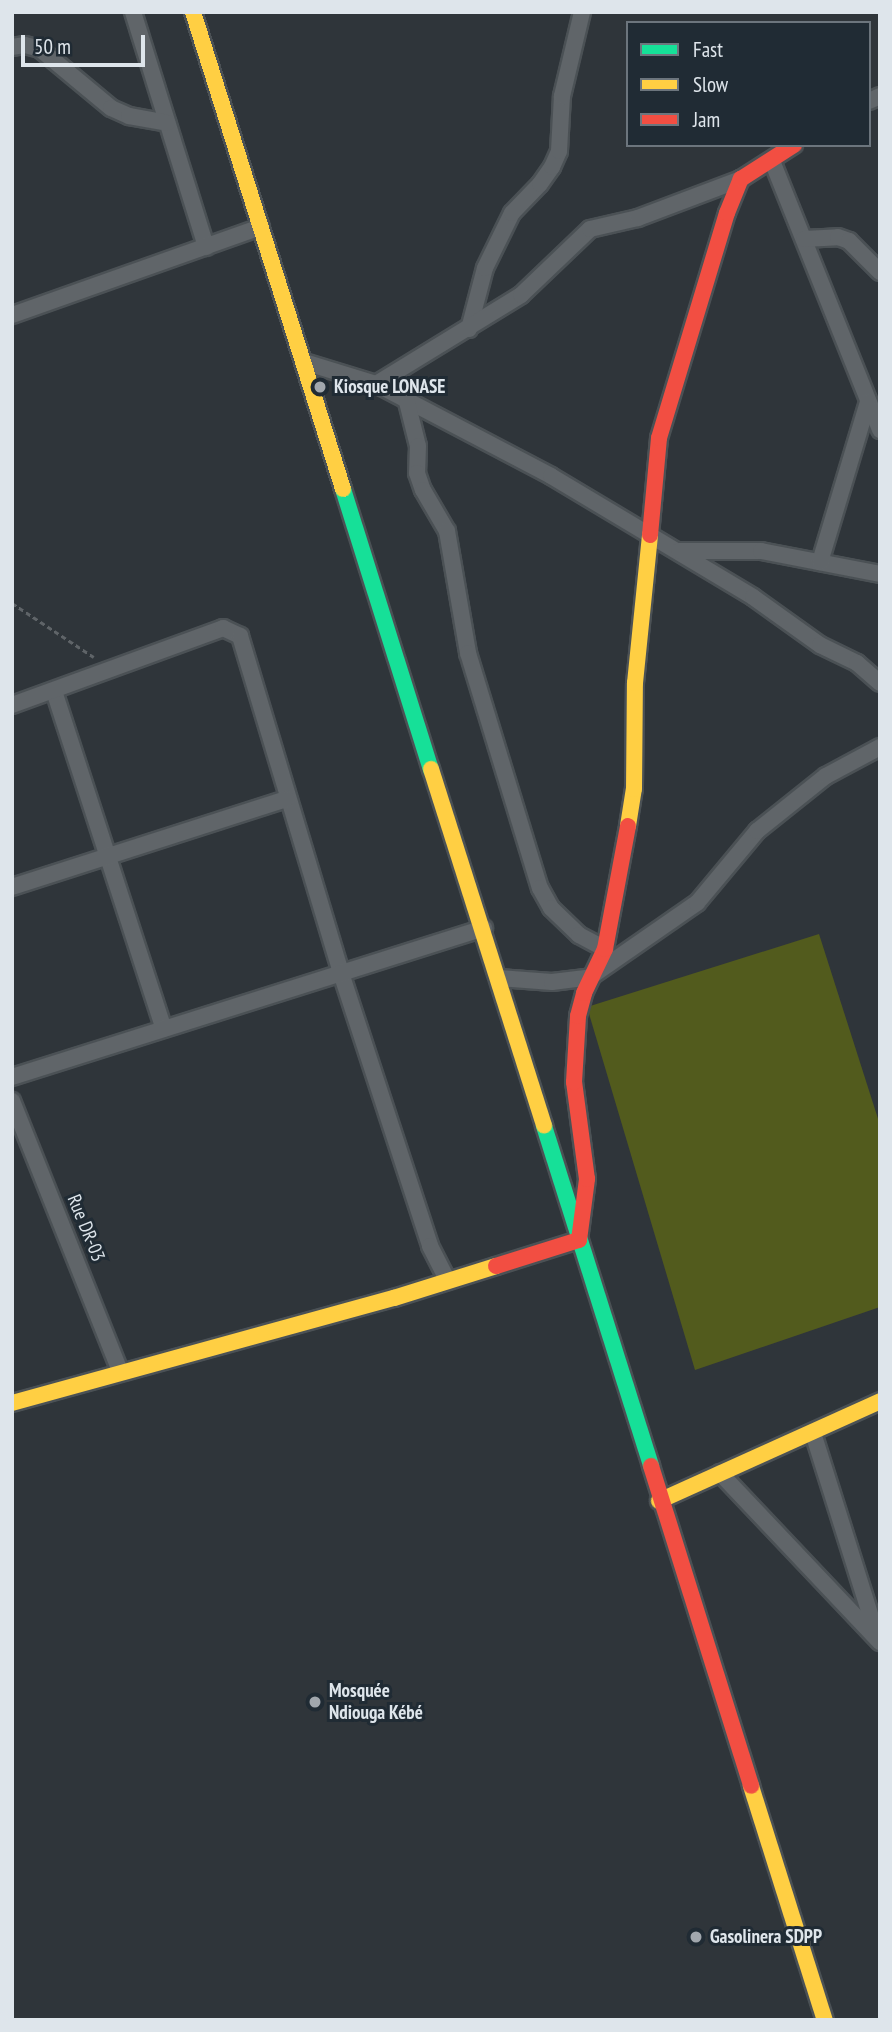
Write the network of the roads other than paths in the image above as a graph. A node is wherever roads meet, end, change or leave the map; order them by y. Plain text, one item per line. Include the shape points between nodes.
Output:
1 (133, 12) edge
2 (193, 12) edge
3 (582, 12) edge
4 (12, 47) edge
5 (167, 123) junction
6 (791, 147) edge
7 (772, 161) junction
8 (741, 179) junction
9 (261, 227) junction
10 (804, 239) junction
11 (206, 247) junction
12 (880, 272) edge
13 (12, 315) edge
14 (469, 329) junction
15 (304, 362) junction
16 (376, 384) junction
17 (407, 402) junction
18 (868, 402) junction
19 (880, 430) edge
20 (652, 534) junction
21 (679, 551) junction
22 (820, 562) junction
23 (880, 574) edge
24 (880, 683) edge
25 (54, 691) junction
26 (12, 705) edge
27 (880, 747) edge
28 (286, 799) junction
29 (108, 857) junction
30 (12, 887) edge
31 (484, 928) junction
32 (605, 949) junction
33 (341, 973) junction
34 (590, 976) junction
35 (499, 978) junction
36 (164, 1029) junction
37 (12, 1077) edge
38 (12, 1101) edge
39 (579, 1240) junction
40 (448, 1281) junction
41 (120, 1371) junction
42 (880, 1401) edge
43 (12, 1403) edge
44 (813, 1433) junction
45 (720, 1473) junction
46 (659, 1501) junction
47 (875, 1631) edge
48 (825, 2020) edge

1 - 5 street
2 - 9 main road
3 - 14 street via 562,96 558,151 540,184 512,213 485,268
4 - 5 street via 40,49 111,108
5 - 11 street
6 - 7 main road
7 - 8 main road
7 - 10 street
8 - 14 street via 638,218 590,229 521,295
8 - 20 main road via 659,438
9 - 11 street
9 - 15 main road
10 - 12 street via 838,237 849,241
10 - 18 street
11 - 13 street
14 - 16 street
15 - 16 street
15 - 31 main road
16 - 17 street
17 - 20 street
17 - 32 street via 418,446 417,473 447,531 468,653 540,888 551,908 579,935
18 - 19 street
18 - 22 street
20 - 21 street
20 - 32 main road via 635,683 635,789
21 - 22 street via 761,551
21 - 24 street via 820,645 857,663
22 - 23 street
25 - 26 street
25 - 28 street via 223,628 234,631 240,636
25 - 29 street
27 - 34 street via 826,776 796,799 757,831 698,903
28 - 29 street
28 - 33 street
29 - 30 street
29 - 36 street
31 - 33 street
31 - 35 main road
32 - 34 main road
33 - 36 street
33 - 40 street via 430,1246
34 - 35 street via 552,982
34 - 39 main road via 578,1016 574,1082 587,1180
35 - 39 main road
36 - 37 street
38 - 41 street, Rue DR-03
39 - 40 main road
39 - 46 main road
40 - 41 main road
41 - 43 main road
42 - 44 main road
44 - 45 main road
44 - 47 street
45 - 46 main road
45 - 47 street
46 - 48 main road

